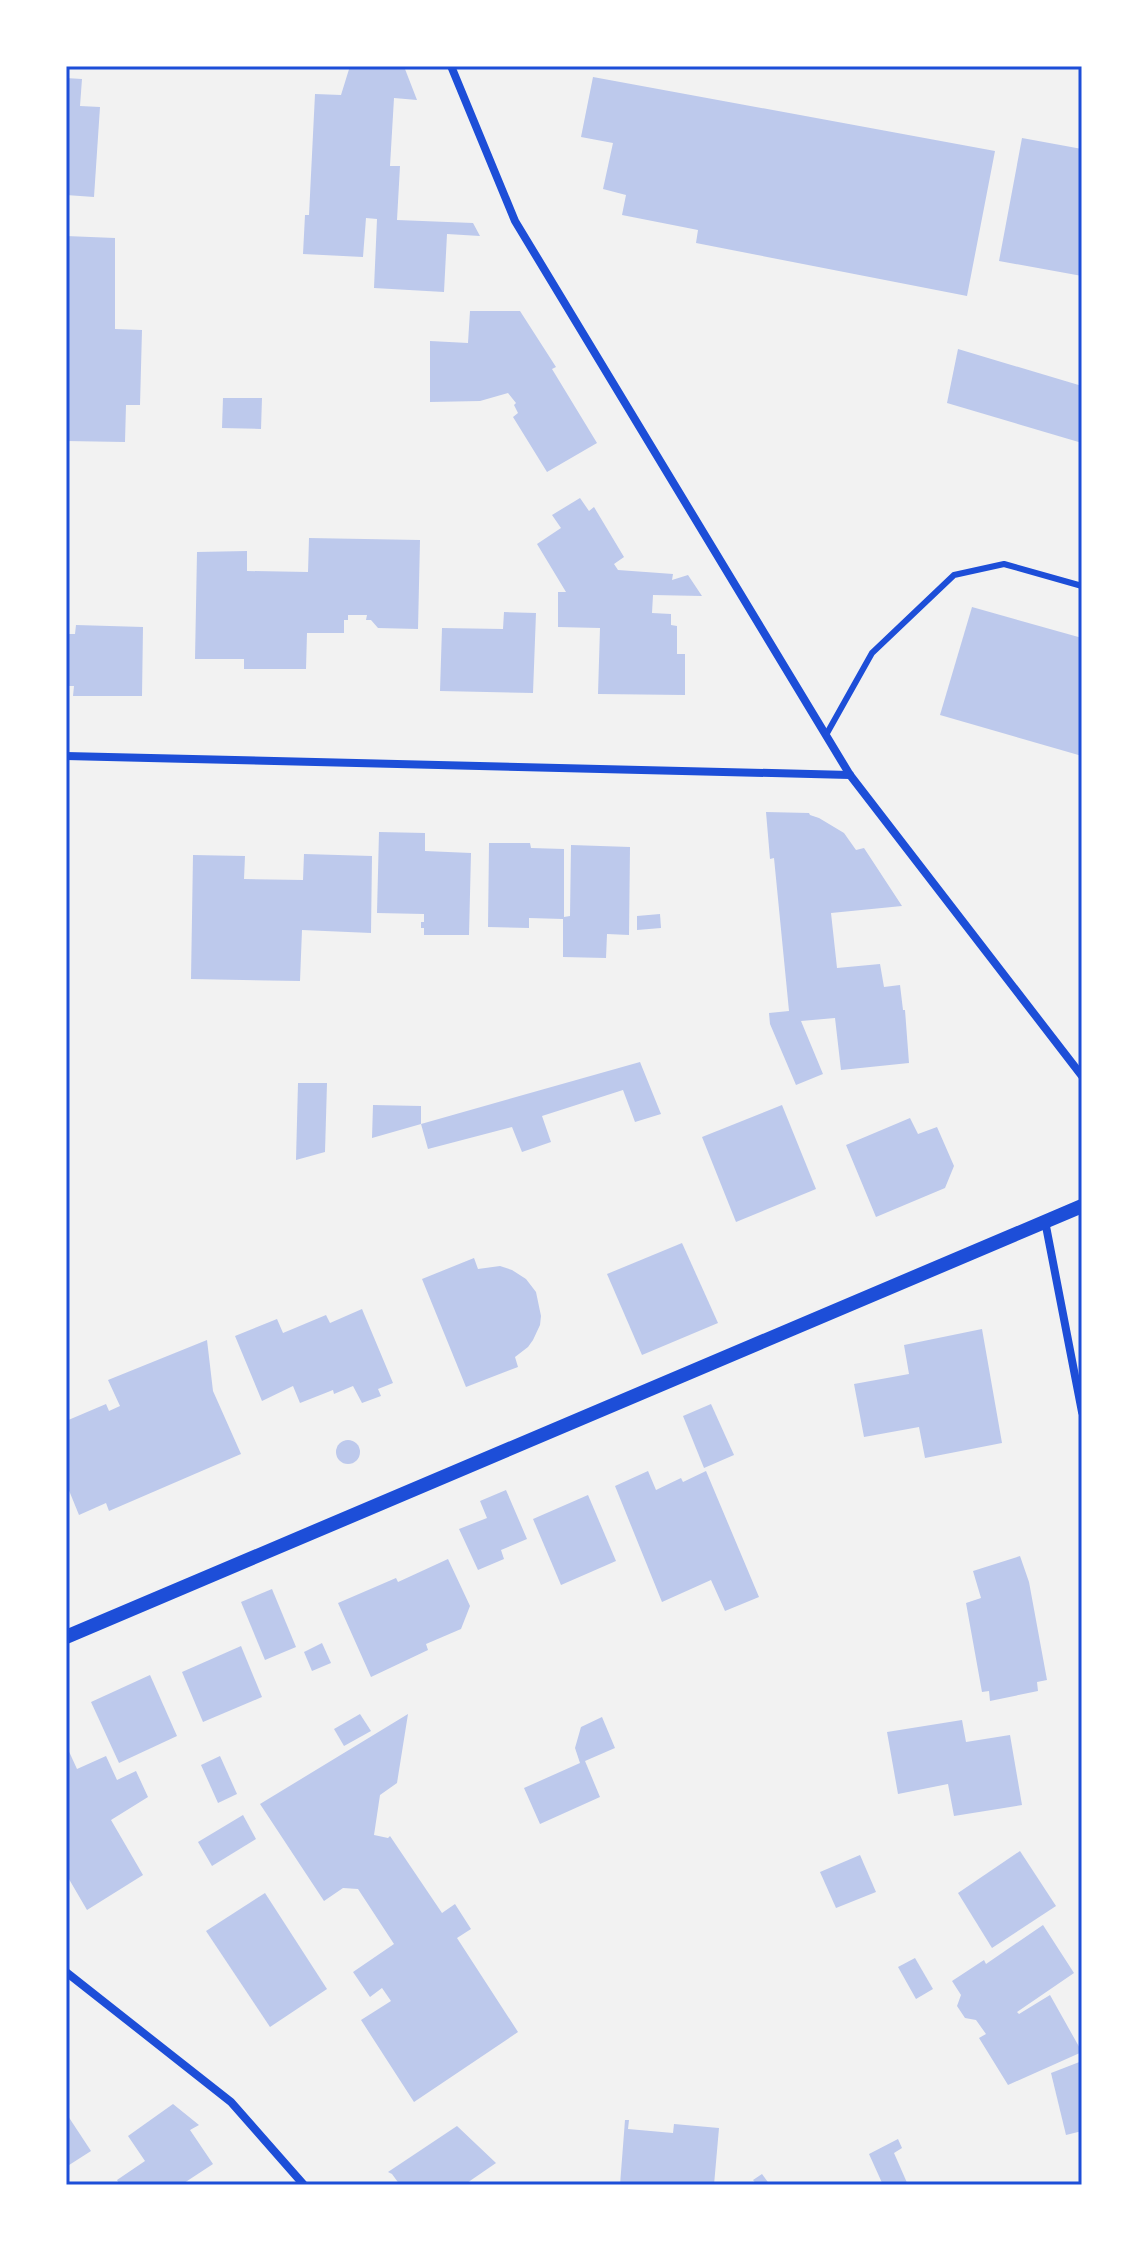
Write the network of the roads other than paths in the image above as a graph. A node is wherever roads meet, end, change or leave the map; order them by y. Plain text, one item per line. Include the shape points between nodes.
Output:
1 (451, 66) edge
2 (1082, 586) edge
3 (826, 735) junction
4 (66, 756) edge
5 (850, 775) junction
6 (1082, 1076) edge
7 (1082, 1206) edge
8 (1045, 1221) junction
9 (1082, 1412) edge
10 (66, 1637) edge
11 (66, 1972) edge
12 (304, 2185) edge

1 - 3 street via 515,221
2 - 3 lane via 1004,564 954,575 872,653
3 - 5 street
4 - 5 street
5 - 6 street
7 - 8 street
8 - 9 street
8 - 10 street
11 - 12 street via 231,2102

